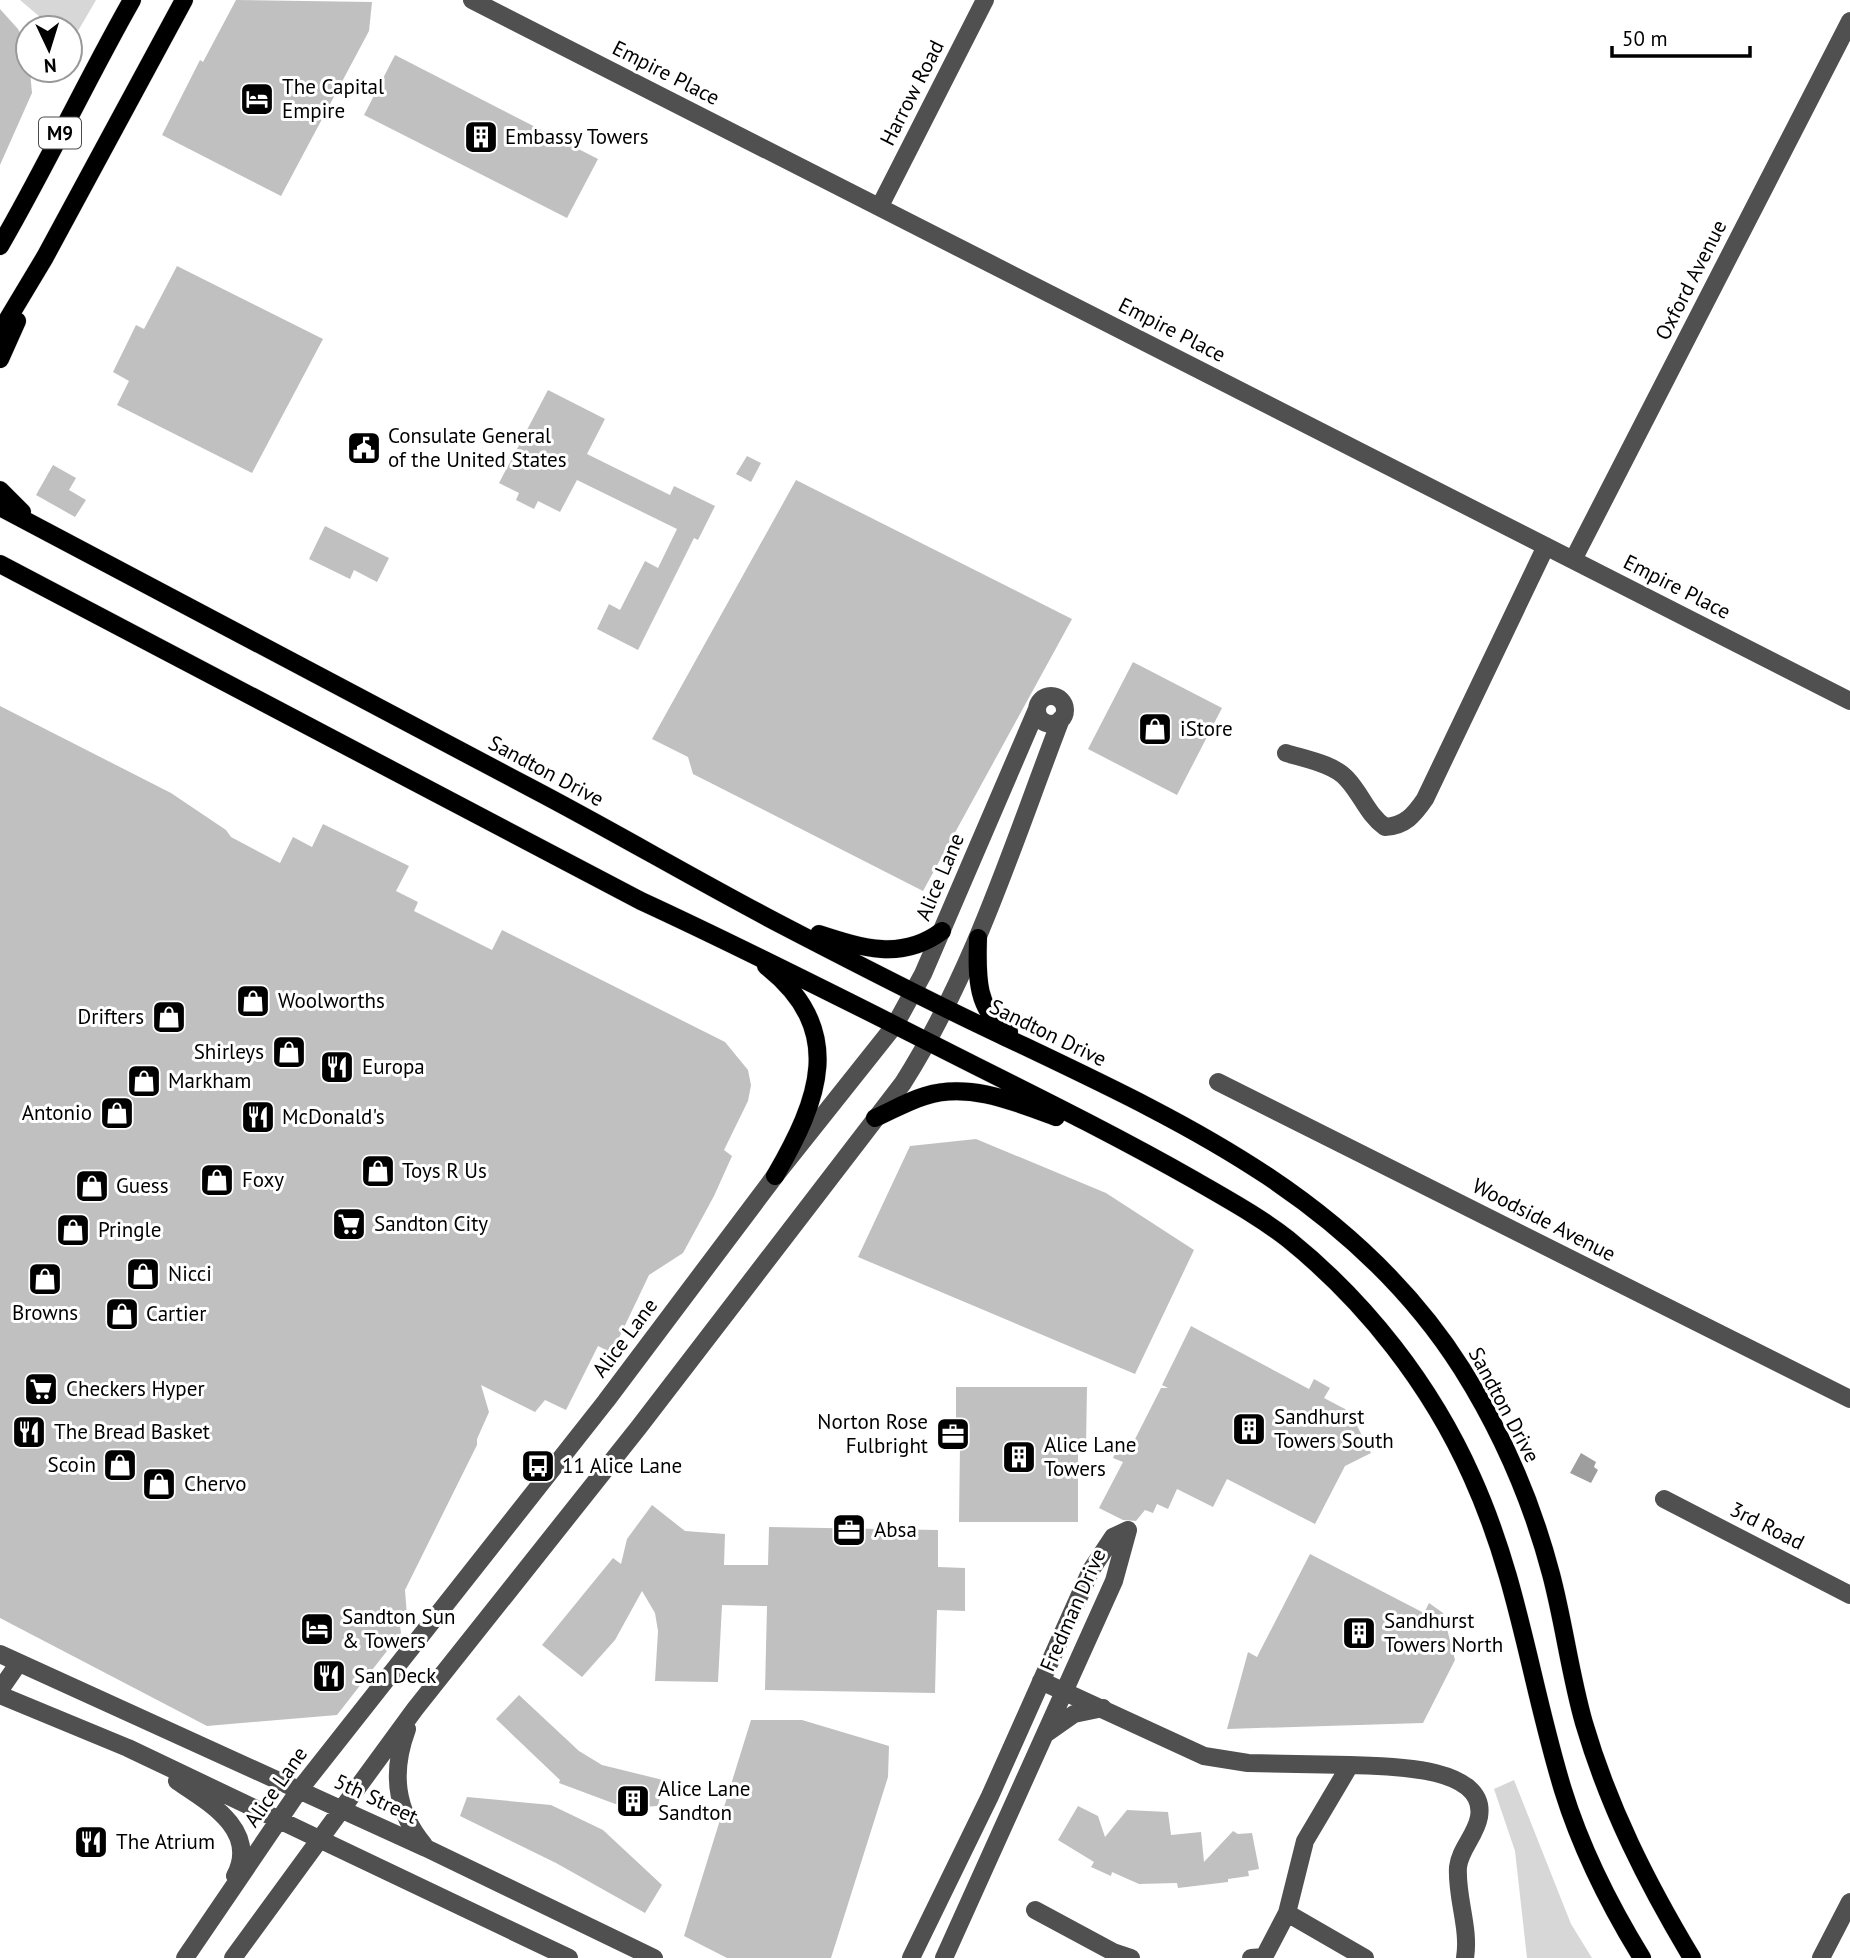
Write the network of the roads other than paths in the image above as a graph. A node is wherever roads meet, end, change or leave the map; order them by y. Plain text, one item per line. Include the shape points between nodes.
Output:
1 (132, 0) edge
2 (184, 0) edge
3 (472, 0) edge
4 (985, 0) edge
5 (1850, 21) edge
6 (880, 206) junction
7 (0, 246) edge
8 (45, 257) junction
9 (0, 332) edge
10 (0, 359) edge
11 (0, 490) edge
12 (0, 506) edge
13 (69, 544) junction
14 (1546, 546) junction
15 (1573, 560) junction
16 (0, 564) edge
17 (0, 575) edge
18 (105, 620) junction
19 (1850, 701) edge
20 (1286, 753) dead end
21 (778, 923) junction
22 (942, 931) junction
23 (978, 938) junction
24 (742, 947) junction
25 (915, 992) junction
26 (945, 1008) junction
27 (895, 1025) junction
28 (929, 1042) junction
29 (1047, 1057) junction
30 (1218, 1082) dead end
31 (875, 1118) junction
32 (1138, 1148) junction
33 (775, 1176) junction
34 (1850, 1399) edge
35 (1664, 1499) dead end
36 (1850, 1595) edge
37 (1064, 1630) junction
38 (1086, 1640) junction
39 (0, 1654) edge
40 (18, 1664) junction
41 (1041, 1681) junction
42 (1064, 1689) junction
43 (0, 1692) edge
44 (1103, 1708) junction
45 (415, 1709) junction
46 (1044, 1737) junction
47 (128, 1748) junction
48 (1350, 1765) junction
49 (300, 1789) junction
50 (342, 1809) junction
51 (280, 1820) junction
52 (320, 1838) junction
53 (426, 1848) junction
54 (1850, 1902) edge
55 (1035, 1910) dead end
56 (1286, 1913) junction
57 (213, 1920) junction
58 (186, 1958) edge
59 (233, 1958) edge
60 (569, 1958) edge
61 (653, 1958) edge
62 (911, 1958) edge
63 (944, 1958) edge
64 (1131, 1958) edge
65 (1251, 1958) edge
66 (1264, 1958) edge
67 (1365, 1958) edge
68 (1465, 1958) edge
69 (1642, 1958) edge
70 (1692, 1958) edge
71 (1821, 1958) edge

1 - 7 main road, M9
2 - 8 main road, M9
3 - 6 street, Empire Place
4 - 6 street, Harrow Road
5 - 15 street, Oxford Avenue
6 - 14 street, Empire Place
8 - 9 main road, M9
8 - 10 main road
11 - 13 main road
12 - 13 main road, Sandton Drive
13 - 21 main road, Sandton Drive
14 - 15 street, Empire Place
14 - 20 street via 1413,817 1385,827 1372,817 1346,777
15 - 19 street, Empire Place
16 - 18 main road
17 - 18 main road
18 - 24 main road via 641,901
21 - 22 main road via 890,951 918,945
21 - 25 main road, Sandton Drive
22 - 23 street, Alice Lane via 1037,709 1043,698 1056,696 1065,706 1062,719
22 - 25 street, Alice Lane
23 - 26 street
23 - 29 main road via 978,987 989,1013 999,1026
24 - 27 main road
24 - 33 main road via 796,995 816,1032 816,1086 797,1138
25 - 26 main road, Sandton Drive
25 - 27 street, Alice Lane
26 - 28 street
26 - 29 main road, Sandton Drive
27 - 28 main road
27 - 33 street, Alice Lane
28 - 31 street
28 - 32 main road
29 - 70 main road, Sandton Drive via 1188,1128 1289,1188 1361,1247 1415,1306 1461,1367 1525,1493 1550,1571 1583,1719 1611,1805 1648,1884
30 - 34 street, Woodside Avenue
31 - 32 main road via 924,1096 974,1092 1007,1099
31 - 45 street via 639,1427
32 - 69 main road via 1285,1236 1330,1276 1409,1368 1444,1421 1494,1528 1527,1637 1564,1794 1602,1885
33 - 49 street, Alice Lane via 607,1401
35 - 36 street, 3rd Road
37 - 38 street
37 - 38 street, Fredman Drive via 1102,1551 1113,1537 1128,1530 1114,1581
37 - 41 street, Fredman Drive
38 - 42 street, Fredman Drive
39 - 40 street, 5th Street
40 - 43 street
40 - 49 street, 5th Street
41 - 42 street
41 - 62 street, Fredman Drive
42 - 44 street
42 - 46 street, Fredman Drive
43 - 47 street
44 - 46 street via 1061,1720
44 - 48 street via 1204,1756 1248,1763
45 - 50 street
45 - 53 street via 396,1771 410,1828
46 - 63 street, Fredman Drive
47 - 51 street
47 - 57 street via 218,1810 237,1832 242,1858
48 - 56 street via 1305,1840
48 - 68 street via 1411,1768 1473,1789 1480,1803 1479,1820 1458,1871
49 - 50 street, 5th Street
49 - 51 street, Alice Lane
50 - 52 street
50 - 53 street, 5th Street
51 - 52 street
51 - 57 street, Alice Lane
52 - 59 street
52 - 60 street
53 - 61 street, 5th Street
54 - 71 street
55 - 64 street
56 - 66 street
56 - 67 street
57 - 58 street, Alice Lane
65 - 66 street

